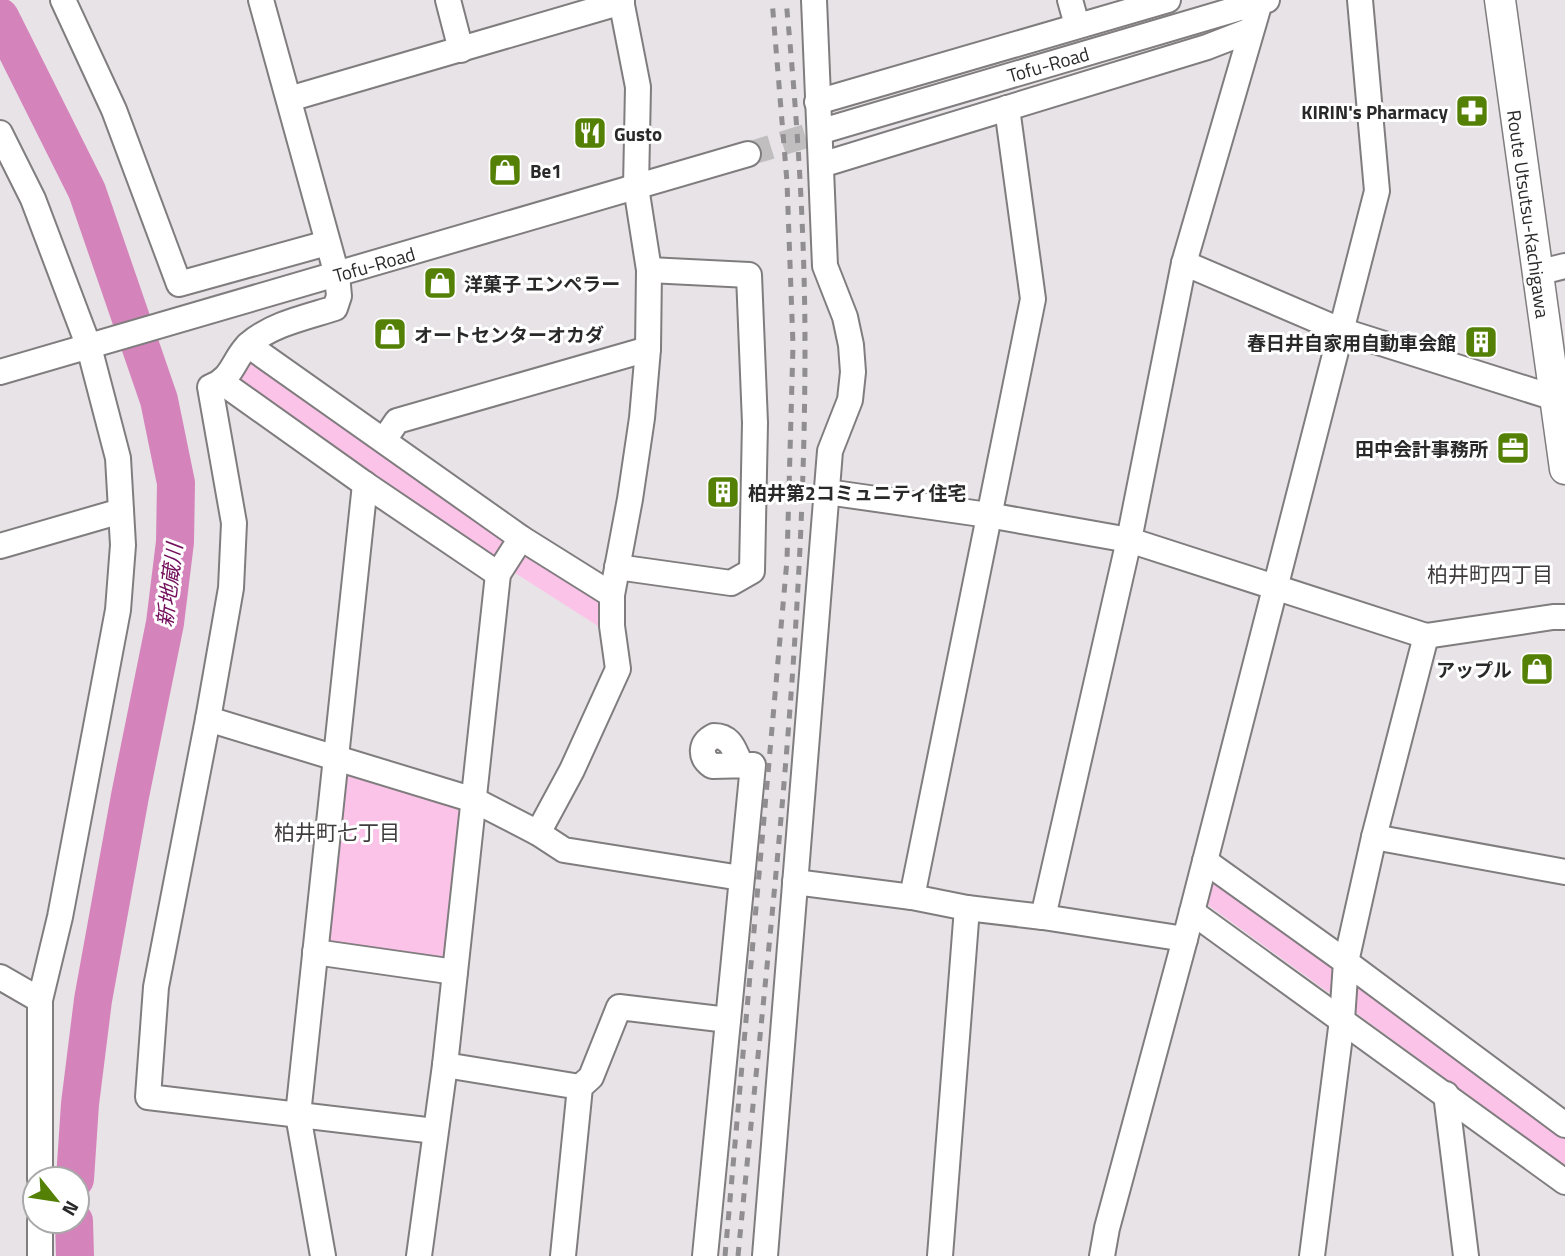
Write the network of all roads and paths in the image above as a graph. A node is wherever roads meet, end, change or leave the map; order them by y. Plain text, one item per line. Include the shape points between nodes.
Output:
1 (63, 0) edge
2 (261, 0) edge
3 (448, 0) edge
4 (814, 0) edge
5 (1070, 0) edge
6 (1168, 0) edge
7 (1360, 0) edge
8 (1500, 0) edge
9 (622, 1) edge
10 (1264, 1) edge
11 (1077, 25) junction
12 (1251, 30) junction
13 (461, 50) junction
14 (289, 99) junction
15 (817, 102) junction
16 (1007, 108) junction
17 (830, 128) tunnel mouth
18 (1, 138) edge
19 (748, 154) tunnel mouth
20 (821, 165) junction
21 (636, 187) junction
22 (327, 243) junction
23 (1184, 264) junction
24 (649, 270) junction
25 (1551, 270) edge
26 (337, 275) junction
27 (1340, 330) junction
28 (247, 345) junction
29 (89, 347) junction
30 (648, 349) junction
31 (0, 372) edge
32 (223, 383) junction
33 (1555, 398) junction
34 (384, 440) junction
35 (1565, 469) edge
36 (365, 484) junction
37 (827, 492) junction
38 (121, 511) junction
39 (988, 515) junction
40 (520, 538) junction
41 (1129, 540) junction
42 (0, 546) edge
43 (617, 567) junction
44 (498, 574) junction
45 (1274, 588) junction
46 (612, 596) junction
47 (1565, 617) edge
48 (1426, 636) junction
49 (208, 719) junction
50 (335, 758) junction
51 (741, 764) dead end
52 (474, 800) junction
53 (538, 833) junction
54 (1374, 837) junction
55 (1205, 861) junction
56 (1565, 872) edge
57 (741, 878) junction
58 (795, 882) junction
59 (912, 897) junction
60 (967, 908) junction
61 (1192, 912) junction
62 (1044, 917) junction
63 (1185, 939) junction
64 (315, 952) junction
65 (1346, 962) junction
66 (456, 972) junction
67 (0, 977) edge
68 (40, 1000) junction
69 (728, 1020) junction
70 (1342, 1020) junction
71 (445, 1065) junction
72 (580, 1087) junction
73 (1446, 1094) junction
74 (298, 1115) junction
75 (1565, 1125) edge
76 (435, 1131) junction
77 (40, 1165) edge
78 (1565, 1182) edge
79 (40, 1235) edge
80 (40, 1256) edge
81 (323, 1256) edge
82 (419, 1256) edge
83 (563, 1256) edge
84 (705, 1256) edge
85 (765, 1256) edge
86 (940, 1256) edge
87 (1102, 1256) edge
88 (1312, 1256) edge
89 (1466, 1256) edge

1 - 22 street via 114,110 178,284
2 - 14 street
3 - 13 street
4 - 15 street
5 - 11 street
6 - 11 street
7 - 27 street via 1377,191
8 - 25 main road, Route Utsutsu-Kachigawa
9 - 13 street
9 - 21 street via 638,87
10 - 12 street
10 - 17 street, Tofu-Road
11 - 15 street
12 - 16 street
12 - 23 street
13 - 14 street
14 - 22 street
15 - 20 street
16 - 20 street
16 - 39 street via 1033,299
18 - 29 street via 33,200
19 - 21 street, Tofu-Road
20 - 37 street via 825,266 845,317 853,372 850,400 830,451
21 - 24 street
21 - 26 street, Tofu-Road
22 - 26 street
23 - 27 street
23 - 41 street
24 - 30 street
24 - 43 street via 749,275 755,423 752,571 731,583
25 - 33 main road, Route Utsutsu-Kachigawa
26 - 28 street via 335,308 269,330
26 - 29 street, Tofu-Road
27 - 33 street
27 - 45 street
28 - 32 street
28 - 34 street
29 - 31 street, Tofu-Road
29 - 38 street via 118,458
30 - 34 street via 397,421
30 - 43 street via 640,431
32 - 36 street
32 - 49 street via 210,387 234,523 230,588
33 - 35 main road, Route Utsutsu-Kachigawa
34 - 40 street
36 - 44 street
36 - 50 street
37 - 39 street
37 - 58 street
38 - 42 street
38 - 68 street via 118,610
39 - 41 street
39 - 59 street
40 - 44 street
40 - 46 street
41 - 45 street
41 - 62 street
43 - 46 street
44 - 52 street
45 - 48 street
45 - 55 street
46 - 53 street via 618,669
47 - 48 street
48 - 54 street
49 - 50 street
49 - 74 street via 156,987 148,1097
50 - 52 street
50 - 64 street
51 - 57 street via 753,765
52 - 53 street
52 - 66 street
53 - 57 street via 564,850
54 - 56 street
54 - 65 street
55 - 61 street
55 - 65 street
57 - 69 street
58 - 59 street
58 - 85 street
59 - 60 street
60 - 62 street
60 - 86 street
61 - 63 street
61 - 70 street
62 - 63 street
63 - 87 street
64 - 66 street
64 - 74 street
65 - 70 street
65 - 75 street
66 - 71 street
67 - 68 street
68 - 77 street
69 - 72 street via 619,1007 591,1077
69 - 84 street
70 - 73 street
70 - 88 street
71 - 72 street
71 - 76 street
72 - 83 street
73 - 78 street
73 - 89 street
74 - 76 street
74 - 81 street
76 - 82 street
79 - 80 street

